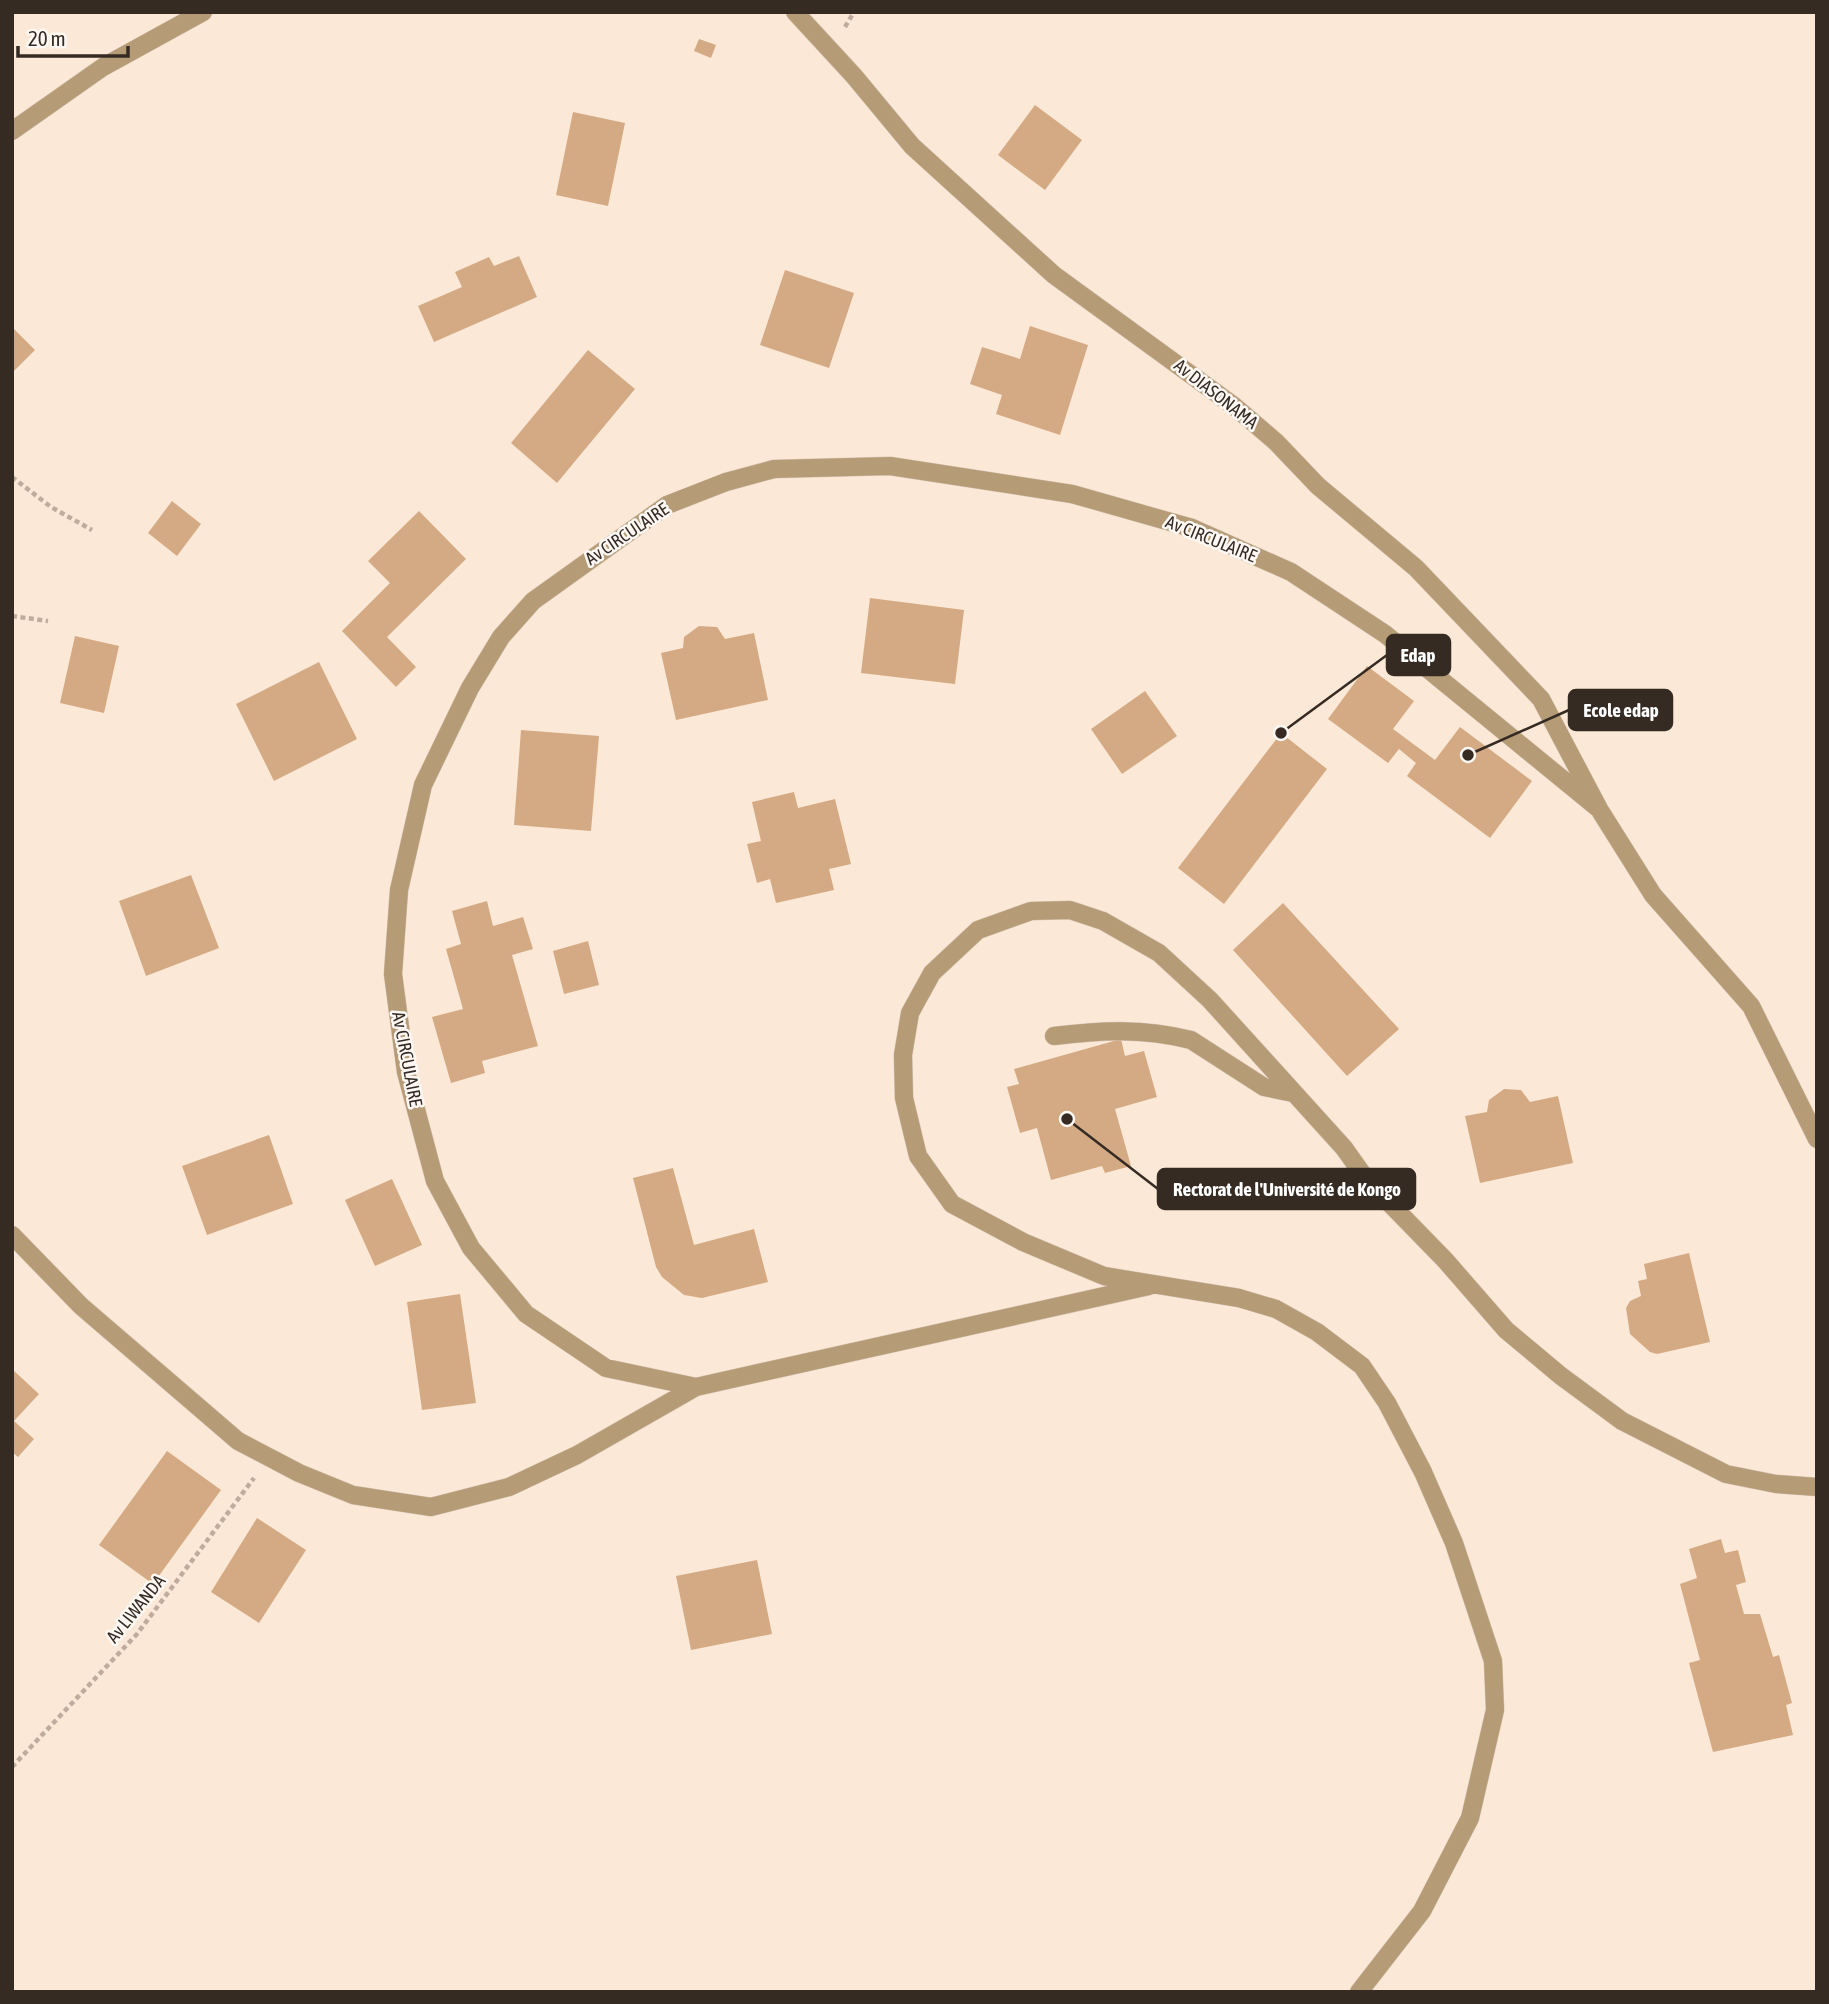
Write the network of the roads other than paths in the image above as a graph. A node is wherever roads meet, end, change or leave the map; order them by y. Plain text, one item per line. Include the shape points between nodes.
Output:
1 (203, 12) edge
2 (795, 12) edge
3 (12, 131) edge
4 (1599, 810) junction
5 (1054, 1036) dead end
6 (1293, 1093) junction
7 (1817, 1139) edge
8 (12, 1235) edge
9 (1159, 1283) junction
10 (696, 1387) junction
11 (1817, 1487) edge
12 (1359, 1992) edge

1 - 3 street via 103,67
2 - 4 street, Av DIASONAMA via 912,146 999,226 1054,275 1234,406 1318,486 1416,568 1541,699
4 - 7 street via 1653,895 1751,1006
4 - 10 street, Av CIRCULAIRE via 1385,634 1291,572 1192,528 1072,494 890,466 774,468 667,505 533,601 501,637 470,688 423,785 399,890 393,974 406,1072 435,1181 471,1248 526,1314 606,1368
5 - 6 street via 1113,1029 1177,1036 1191,1040 1264,1087
6 - 9 street via 1210,1000 1159,953 1103,920 1070,910 1031,911 978,930 932,972 909,1013 903,1055 904,1098 918,1156 952,1204 1023,1242 1104,1276
6 - 11 street via 1506,1330 1560,1376 1622,1420 1726,1474
8 - 10 street via 81,1306 238,1441 353,1495 393,1504 431,1507 509,1488
9 - 10 street
9 - 12 street via 1276,1309 1362,1366 1387,1402 1423,1472 1454,1543 1493,1661 1495,1710 1470,1818 1422,1911

